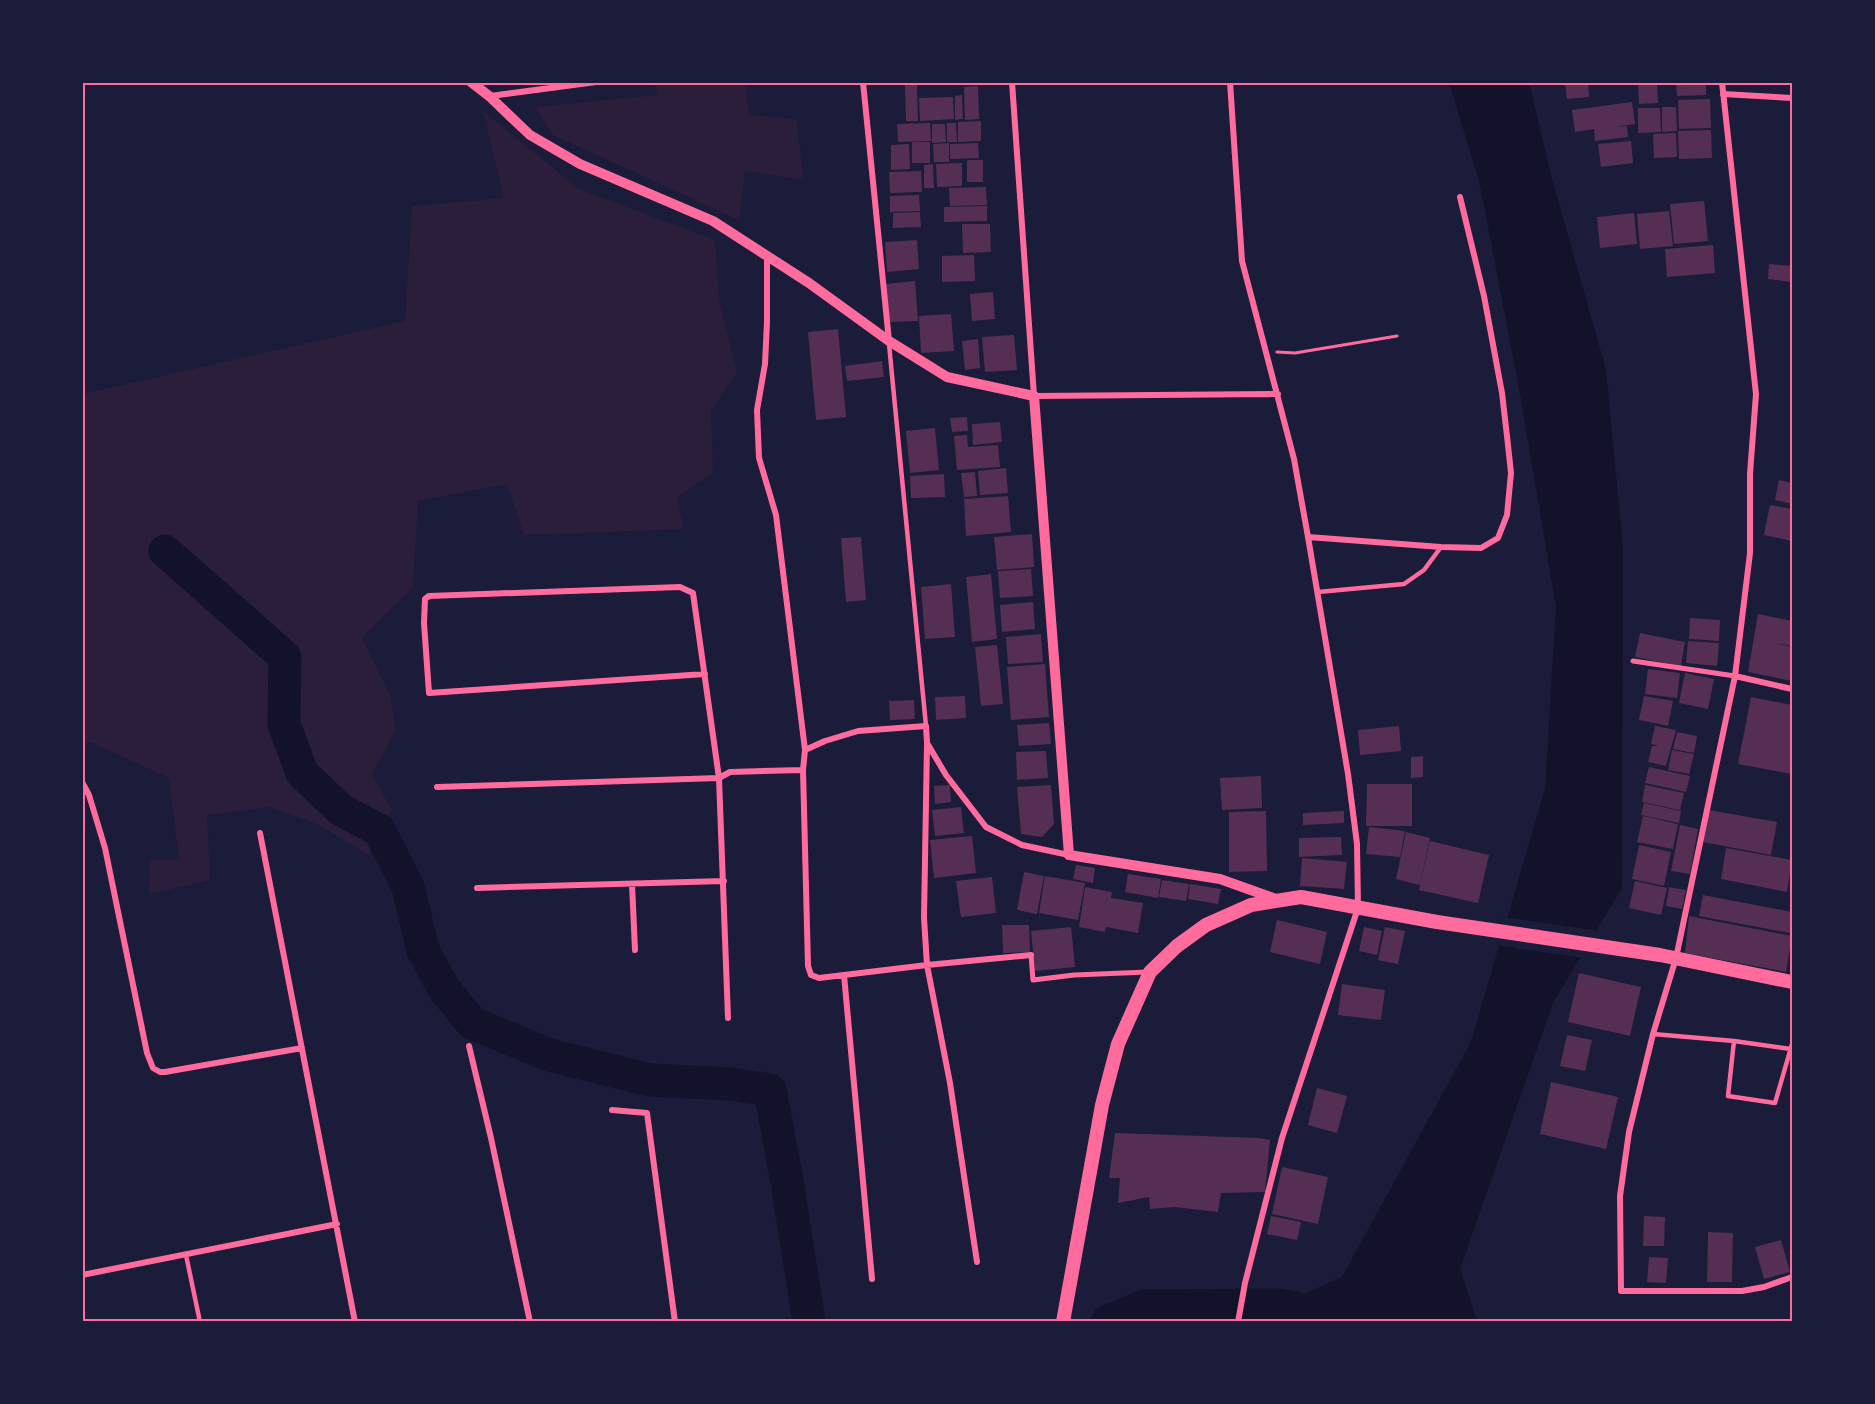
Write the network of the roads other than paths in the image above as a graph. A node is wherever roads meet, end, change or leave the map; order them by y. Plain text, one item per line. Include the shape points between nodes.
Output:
1 (471, 82) edge
2 (596, 82) edge
3 (863, 82) edge
4 (1012, 82) edge
5 (1230, 82) edge
6 (1722, 82) edge
7 (1723, 94) junction
8 (489, 96) junction
9 (1792, 98) edge
10 (1460, 197) dead end
11 (767, 257) junction
12 (889, 341) junction
13 (1278, 394) junction
14 (1034, 396) junction
15 (1308, 537) junction
16 (1441, 548) junction
17 (1318, 591) junction
18 (1633, 661) dead end
19 (705, 674) junction
20 (1735, 676) junction
21 (1792, 689) edge
22 (926, 726) junction
23 (927, 743) junction
24 (805, 750) junction
25 (802, 770) junction
26 (719, 778) junction
27 (82, 782) edge
28 (437, 788) dead end
29 (86, 796) edge
30 (260, 833) dead end
31 (1069, 855) junction
32 (724, 881) junction
33 (632, 884) junction
34 (477, 888) dead end
35 (1276, 899) junction
36 (1358, 908) junction
37 (635, 950) dead end
38 (1031, 955) joint
39 (1676, 958) junction
40 (927, 965) junction
41 (1150, 972) junction
42 (844, 975) junction
43 (1792, 982) edge
44 (728, 1018) dead end
45 (1653, 1034) junction
46 (1734, 1041) junction
47 (469, 1046) dead end
48 (1792, 1046) edge
49 (302, 1048) junction
50 (612, 1110) dead end
51 (337, 1224) junction
52 (186, 1255) junction
53 (977, 1262) dead end
54 (82, 1275) edge
55 (1792, 1277) edge
56 (872, 1279) dead end
57 (200, 1322) edge
58 (355, 1322) edge
59 (530, 1322) edge
60 (675, 1322) edge
61 (1063, 1322) edge
62 (1238, 1322) edge

1 - 8 street
2 - 8 street
3 - 12 street
4 - 14 street
5 - 13 street via 1242,261
6 - 7 street
7 - 9 street
7 - 20 street via 1756,394 1750,553
8 - 11 street via 530,135 580,164 713,221
10 - 16 street via 1502,393 1511,473 1507,515 1498,538 1481,548
11 - 12 street
11 - 24 street via 765,364 757,410 759,458 776,515
12 - 14 street via 947,377
12 - 22 lane
13 - 14 street
13 - 15 street
14 - 31 street
15 - 16 street
15 - 17 street
16 - 17 lane via 1424,570 1404,584
17 - 36 street via 1358,844
18 - 20 street
19 - 19 street via 693,593 687,589 425,599 429,693
19 - 26 street
20 - 21 street
20 - 39 street
22 - 23 street
22 - 24 street via 858,731
23 - 31 street via 946,775 986,826 1022,845
23 - 40 street
24 - 25 street
25 - 26 street via 730,772
25 - 42 street via 809,972 819,978
26 - 28 street
26 - 32 street
27 - 29 street
29 - 49 street via 105,848 153,1068 165,1072
30 - 49 street
31 - 35 street via 1220,879
32 - 33 street
32 - 44 street
33 - 34 street
33 - 37 street
35 - 36 main road via 1301,897
35 - 41 main road via 1251,905 1206,925
36 - 39 main road
36 - 62 street via 1282,1138
38 - 40 street
38 - 41 street via 1033,980
39 - 43 main road
39 - 45 street
40 - 42 street
40 - 53 street via 950,1083
41 - 61 main road via 1118,1044 1102,1105
42 - 56 street
45 - 46 lane
45 - 55 street via 1629,1132 1620,1196 1621,1291 1742,1291
46 - 48 lane
46 - 48 lane via 1728,1096 1776,1103
47 - 59 street
49 - 51 street
50 - 60 street via 647,1113
51 - 52 street
51 - 58 street
52 - 54 street
52 - 57 lane

